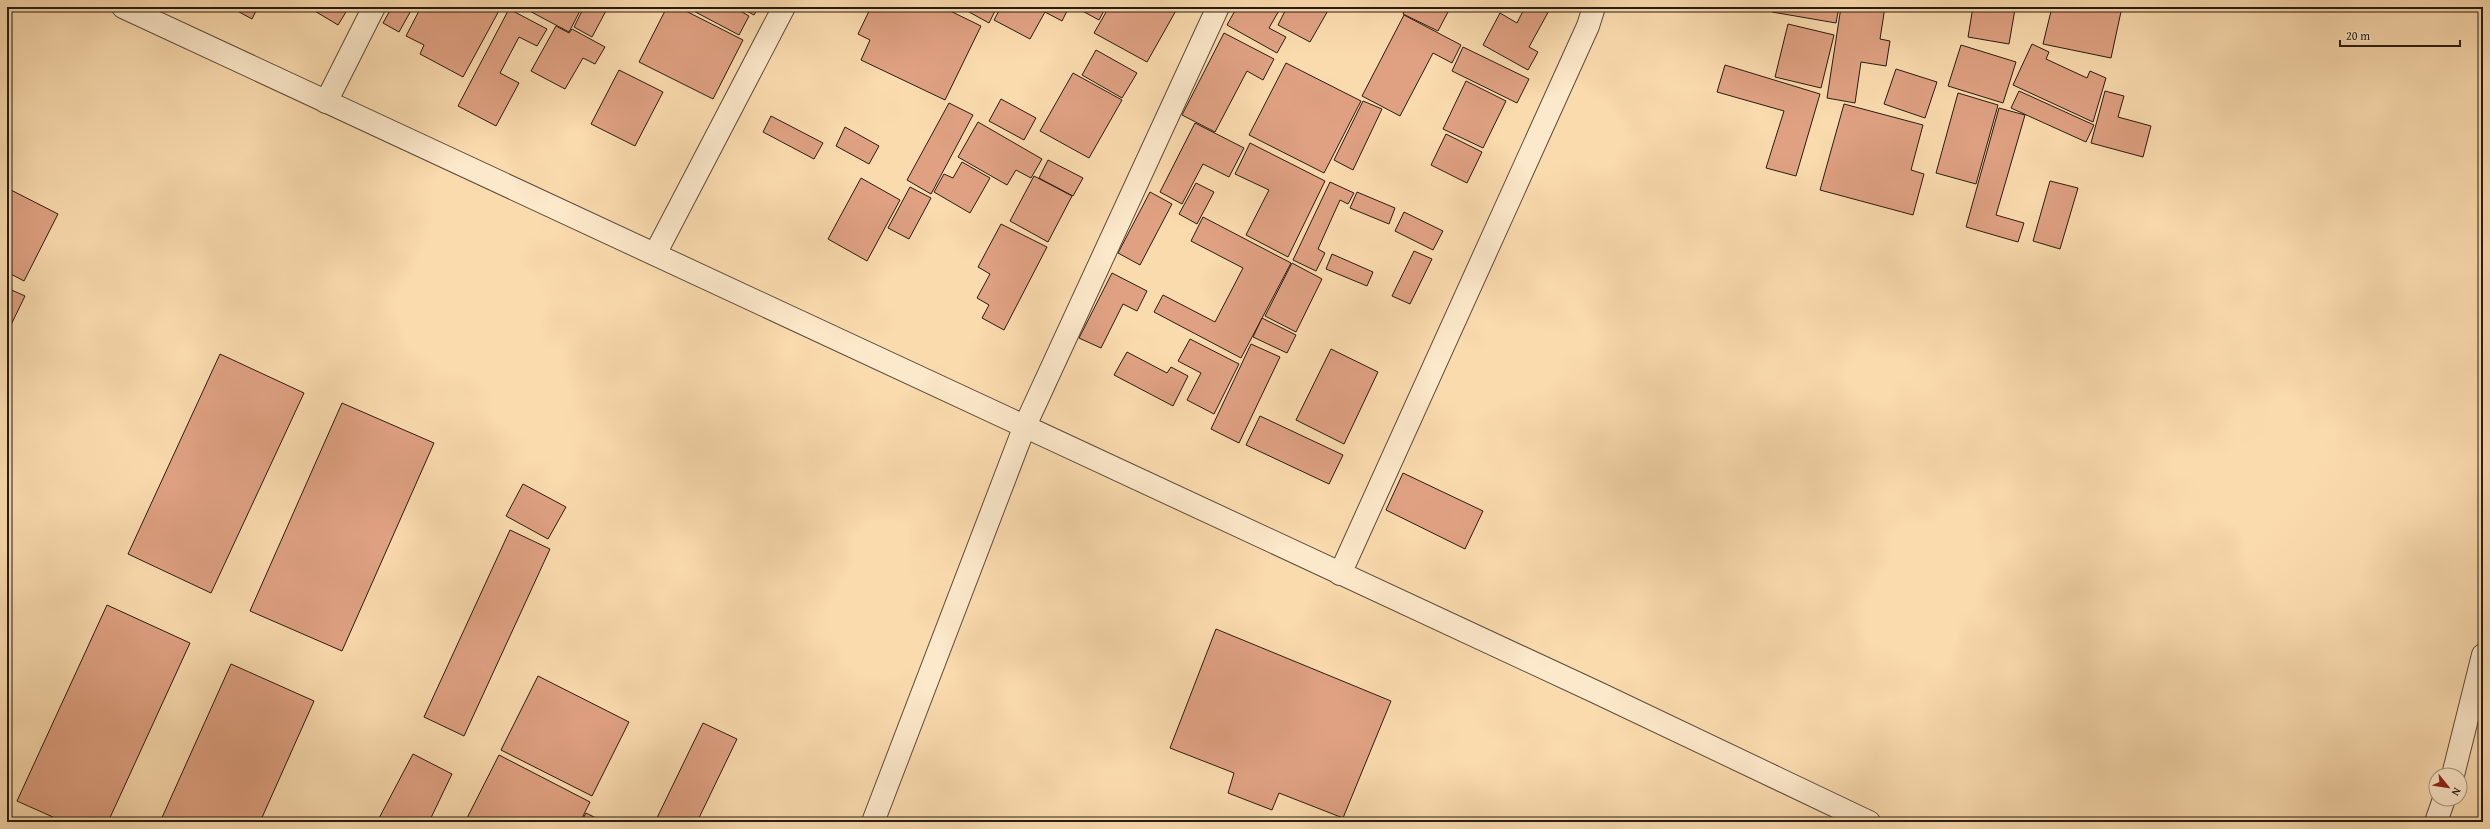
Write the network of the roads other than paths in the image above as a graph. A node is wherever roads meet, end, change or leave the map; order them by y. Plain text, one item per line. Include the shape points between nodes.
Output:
1 (123, 7) edge
2 (374, 7) edge
3 (784, 7) edge
4 (1218, 7) edge
5 (1594, 7) edge
6 (326, 102) junction
7 (655, 254) junction
8 (1024, 428) junction
9 (1340, 574) junction
10 (2483, 655) edge
11 (2455, 767) edge
12 (2441, 807) edge
13 (873, 822) edge
14 (1869, 822) edge
15 (2436, 822) edge

1 - 6 street
2 - 6 street
3 - 7 street
4 - 8 street
5 - 9 street via 1588,26
6 - 7 street
7 - 8 street
8 - 9 street
8 - 13 street
9 - 14 street
10 - 11 street
12 - 15 street

